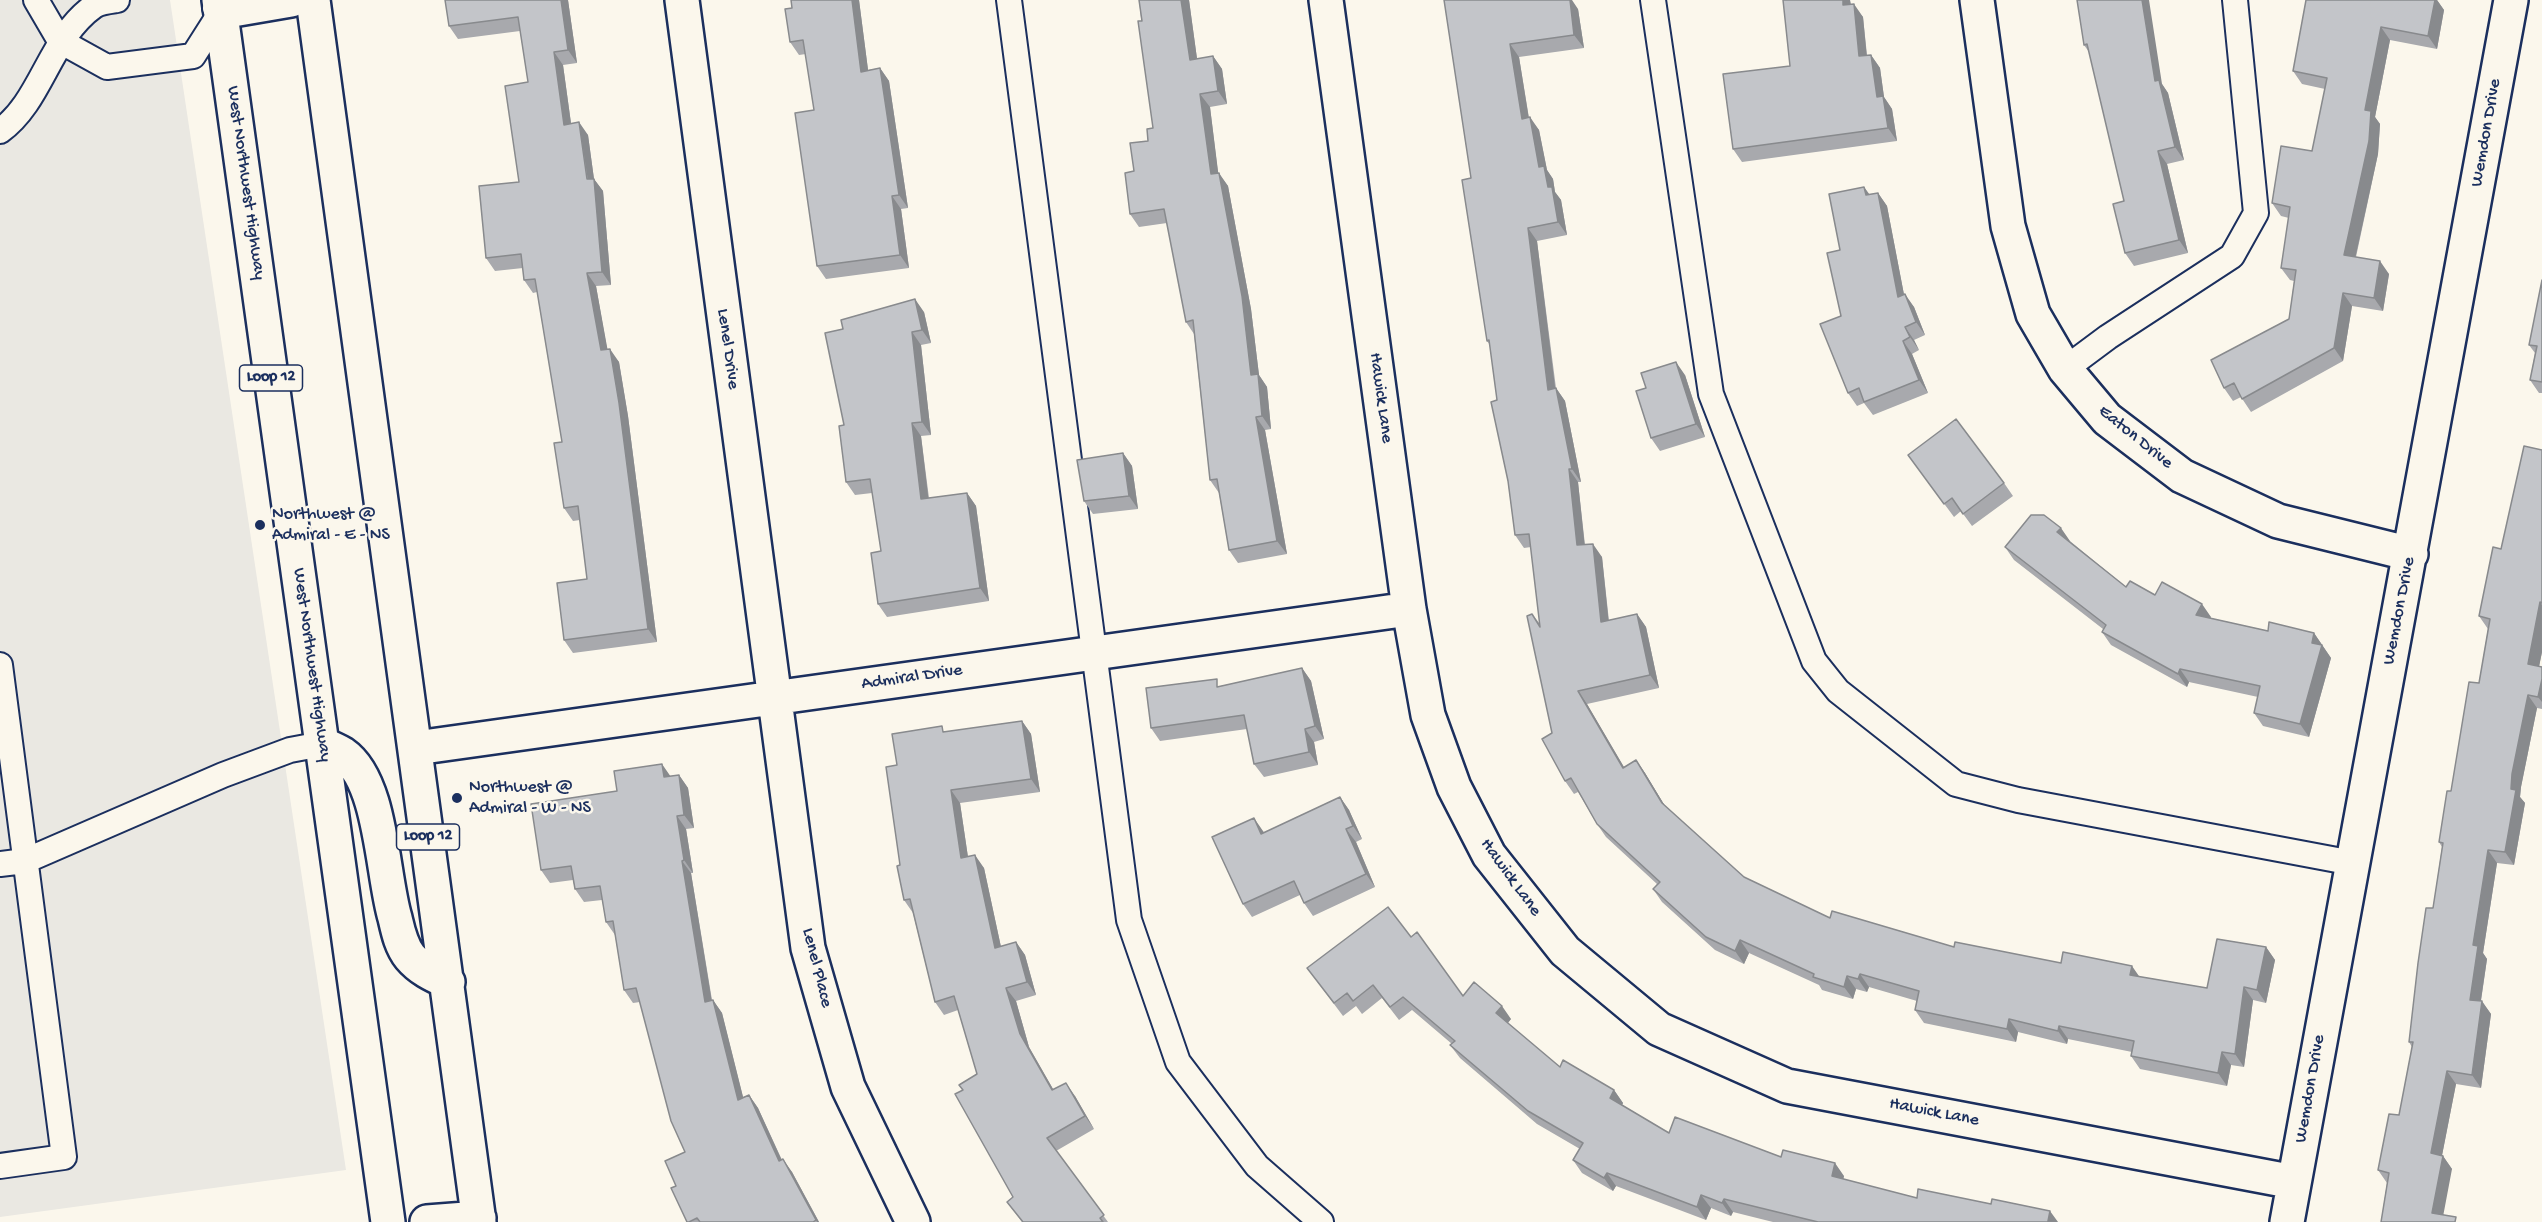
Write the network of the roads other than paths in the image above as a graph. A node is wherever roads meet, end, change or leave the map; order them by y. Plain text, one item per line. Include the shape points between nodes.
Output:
1 (36, 0) edge
2 (117, 0) edge
3 (291, 0) edge
4 (313, 0) edge
5 (682, 0) edge
6 (1009, 0) edge
7 (1326, 0) edge
8 (1653, 0) edge
9 (1977, 0) edge
10 (2235, 0) edge
11 (2511, 0) edge
12 (215, 4) edge
13 (60, 41) junction
14 (0, 131) edge
15 (2065, 369) junction
16 (2410, 554) junction
17 (1409, 609) junction
18 (1092, 653) junction
19 (0, 665) edge
20 (773, 698) junction
21 (322, 744) junction
22 (416, 748) junction
23 (25, 861) junction
24 (2353, 863) junction
25 (0, 864) edge
26 (448, 982) junction
27 (0, 1166) edge
28 (2294, 1182) junction
29 (479, 1220) edge
30 (388, 1222) edge
31 (428, 1222) edge
32 (913, 1222) edge
33 (1321, 1222) edge
34 (2287, 1222) edge

1 - 13 lane
2 - 13 lane via 96,4
3 - 12 street
4 - 22 street, Loop 12
5 - 20 street, Lenel Drive
6 - 18 lane
7 - 17 street, Hawick Lane
8 - 24 lane via 1711,394 1814,661 1838,691 1956,784 2018,800
9 - 15 street, Eaton Drive via 2008,225 2032,314
10 - 15 lane via 2256,213 2232,256
11 - 16 street, Wemdon Drive
12 - 13 lane via 193,56 107,67
12 - 21 street, West Northwest Highway / Loop 12
13 - 14 lane via 37,86
15 - 16 street, Eaton Drive via 2107,419 2182,476 2278,521
16 - 24 street, Wemdon Drive
17 - 18 street, Admiral Drive
17 - 28 street, Hawick Lane via 1428,715 1454,787 1489,855 1565,951 1659,1029 1787,1086
18 - 20 street, Admiral Drive
18 - 33 lane via 1129,920 1178,1062 1257,1166
19 - 23 lane
20 - 22 street, Admiral Drive
20 - 32 street, Lenel Place via 808,948 848,1087
21 - 23 lane via 290,750 223,776
21 - 26 street via 344,755 364,783 380,830 390,901 409,956 425,972
21 - 30 street, West Northwest Highway / Loop 12
22 - 26 street, Loop 12
23 - 25 lane
23 - 27 lane via 64,1157
24 - 28 street, Wemdon Drive
26 - 29 street, Loop 12
28 - 34 street, Wemdon Drive
29 - 31 street

